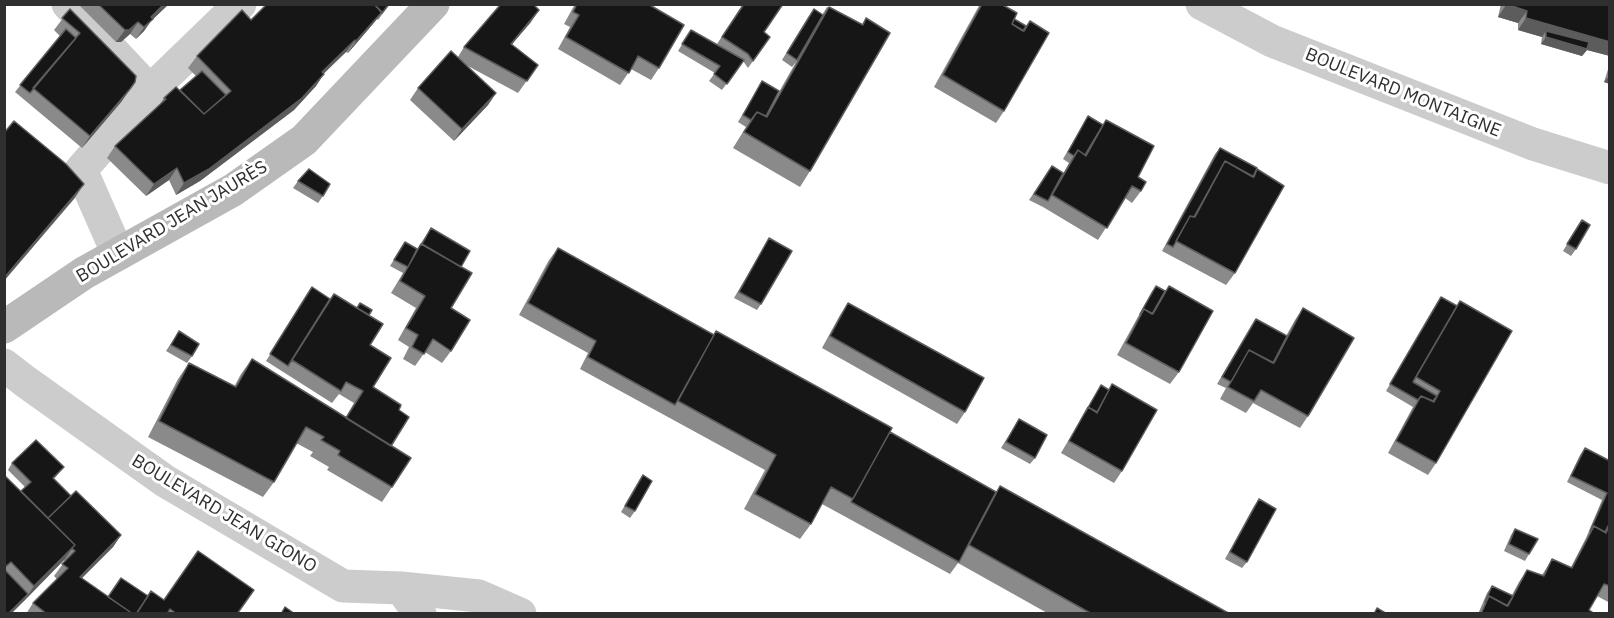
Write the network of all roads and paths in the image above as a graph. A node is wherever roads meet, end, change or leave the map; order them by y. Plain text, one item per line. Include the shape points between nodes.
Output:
1 (68, 4) edge
2 (240, 4) edge
3 (433, 4) edge
4 (1202, 4) edge
5 (150, 91) junction
6 (1610, 168) edge
7 (118, 254) junction
8 (4, 327) edge
9 (4, 365) edge
10 (401, 588) junction
11 (420, 614) edge
12 (520, 614) edge

1 - 5 street
2 - 5 street
3 - 7 street, BOULEVARD JEAN JAURÈS via 304,140 233,190
4 - 6 street, BOULEVARD MONTAIGNE via 1283,45 1533,144
5 - 7 street via 81,170
7 - 8 street, BOULEVARD JEAN JAURÈS
9 - 10 street, BOULEVARD JEAN GIONO via 165,481 343,586
10 - 11 street
10 - 12 street, BOULEVARD JEAN GIONO via 479,596

